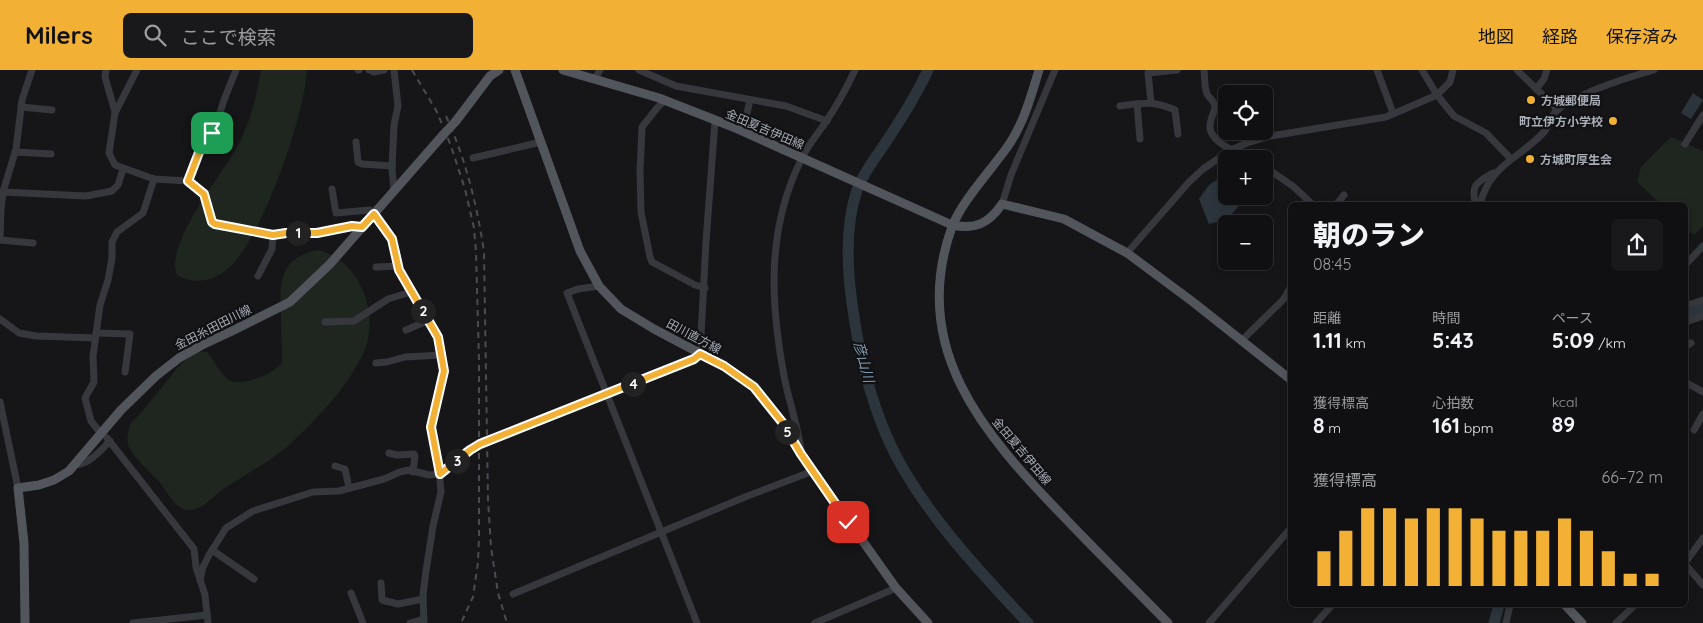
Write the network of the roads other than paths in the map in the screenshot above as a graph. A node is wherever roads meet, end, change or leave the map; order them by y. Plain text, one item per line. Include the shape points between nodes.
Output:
1 (32, 70) edge
2 (106, 70) edge
3 (137, 70) edge
4 (236, 70) edge
5 (369, 70) edge
6 (384, 70) edge
7 (394, 70) edge
8 (499, 70) edge
9 (515, 70) edge
10 (563, 70) edge
11 (639, 70) edge
12 (855, 70) edge
13 (1040, 70) edge
14 (1055, 70) edge
15 (1177, 70) edge
16 (1204, 70) edge
17 (1377, 70) edge
18 (1422, 70) edge
19 (1453, 70) edge
20 (1517, 70) edge
21 (1547, 70) edge
22 (1626, 70) edge
23 (1654, 70) edge
24 (1163, 71) edge
25 (598, 74) edge
26 (1630, 78) junction
27 (1536, 89) junction
28 (1437, 95) junction
29 (665, 100) junction
30 (750, 100) junction
31 (1150, 102) junction
32 (1137, 104) junction
33 (1120, 106) dead end
34 (21, 107) junction
35 (52, 110) dead end
36 (1558, 110) junction
37 (115, 113) junction
38 (1393, 113) junction
39 (1703, 115) edge
40 (715, 121) junction
41 (827, 121) junction
42 (735, 128) junction
43 (1178, 134) dead end
44 (1140, 139) dead end
45 (356, 142) dead end
46 (541, 142) junction
47 (1684, 144) dead end
48 (1232, 150) joint
49 (15, 152) junction
50 (50, 154) dead end
51 (473, 158) dead end
52 (804, 159) junction
53 (1218, 159) edge
54 (1511, 159) junction
55 (392, 166) junction
56 (123, 169) junction
57 (1498, 170) junction
58 (1273, 172) edge
59 (154, 179) junction
60 (188, 181) junction
61 (332, 189) dead end
62 (394, 191) junction
63 (4, 192) junction
64 (1344, 195) dead end
65 (1311, 202) edge
66 (1338, 202) edge
67 (1475, 202) edge
68 (1481, 202) edge
69 (1002, 204) junction
70 (374, 214) junction
71 (948, 223) junction
72 (362, 227) junction
73 (273, 235) junction
74 (0, 239) edge
75 (33, 243) dead end
76 (1703, 246) edge
77 (1127, 253) junction
78 (1688, 262) edge
79 (398, 266) junction
80 (376, 267) dead end
81 (258, 276) dead end
82 (599, 286) junction
83 (704, 288) junction
84 (1288, 291) edge
85 (412, 292) junction
86 (1703, 300) edge
87 (1688, 305) edge
88 (1703, 316) edge
89 (0, 319) edge
90 (429, 320) junction
91 (1688, 321) edge
92 (325, 322) dead end
93 (406, 330) dead end
94 (96, 336) junction
95 (1240, 341) junction
96 (700, 354) junction
97 (441, 355) junction
98 (376, 363) dead end
99 (125, 372) dead end
100 (1288, 377) edge
101 (1688, 384) edge
102 (1703, 392) edge
103 (606, 395) junction
104 (0, 402) edge
105 (1703, 414) edge
106 (98, 430) dead end
107 (1694, 430) dead end
108 (389, 453) dead end
109 (801, 454) junction
110 (74, 465) junction
111 (335, 466) dead end
112 (813, 471) junction
113 (413, 472) junction
114 (440, 474) junction
115 (18, 488) junction
116 (349, 488) junction
117 (1288, 531) edge
118 (662, 532) junction
119 (1703, 538) edge
120 (212, 550) junction
121 (1688, 560) edge
122 (1688, 568) edge
123 (254, 579) dead end
124 (200, 580) junction
125 (381, 583) dead end
126 (1703, 585) edge
127 (896, 588) junction
128 (351, 593) dead end
129 (513, 594) dead end
130 (423, 598) junction
131 (1330, 607) edge
132 (1510, 607) edge
133 (1567, 607) edge
134 (1633, 607) edge
135 (207, 615) junction
136 (424, 621) edge
137 (25, 623) edge
138 (133, 623) edge
139 (208, 623) edge
140 (362, 623) edge
141 (410, 623) edge
142 (697, 623) edge
143 (815, 623) edge
144 (928, 623) edge
145 (1168, 623) edge
146 (1209, 623) edge
147 (1316, 623) edge
148 (1506, 623) edge
149 (1582, 623) edge
150 (1616, 623) edge

1 - 34 street
2 - 37 street
3 - 37 street
4 - 60 street via 216,125 203,142
5 - 6 street
7 - 55 street via 398,106
8 - 62 main road, 金田糸田田川線, bridge via 490,76 456,121
9 - 46 main road, 田川直方線
10 - 25 main road, 金田夏吉伊田線
11 - 30 street via 676,86
12 - 41 street
13 - 71 main road, 金田夏吉伊田線 via 1016,133
14 - 69 street
15 - 24 street
16 - 48 street via 1207,94 1215,107 1210,130 1218,141
17 - 38 street
18 - 28 street
19 - 28 street via 1450,82
20 - 27 street
21 - 27 street
22 - 26 street
23 - 26 street
24 - 31 street via 1148,74
25 - 29 main road, 金田夏吉伊田線
26 - 36 street via 1598,89
27 - 36 street
28 - 38 street
28 - 54 street via 1454,116 1486,133
29 - 40 main road, 金田夏吉伊田線
29 - 83 street via 642,127 641,212 650,257 652,262
30 - 41 street via 786,106
30 - 42 street via 747,113
31 - 32 street
31 - 43 street via 1175,110
32 - 33 street
32 - 44 street
34 - 35 street
34 - 49 street
36 - 54 street via 1546,130
37 - 56 street via 109,153 115,165
38 - 48 street via 1386,117 1271,136
39 - 47 street
40 - 42 main road, 金田夏吉伊田線
40 - 83 street
41 - 52 street
42 - 52 main road, 金田夏吉伊田線
45 - 55 street via 358,162
46 - 51 street
46 - 82 main road, 田川直方線 via 580,251
49 - 50 street
49 - 63 street
52 - 71 main road, 金田夏吉伊田線
52 - 109 street via 782,206 774,265 774,310
53 - 77 street via 1189,182
54 - 57 street
55 - 62 street
56 - 59 street
56 - 63 street via 118,185 112,190 86,196
57 - 67 street via 1477,183 1473,194
57 - 68 street via 1486,184
58 - 65 street
59 - 60 street
59 - 94 street via 143,213 117,232 112,242 112,258
60 - 73 street via 204,194 215,224
61 - 70 street via 336,212 370,210
62 - 70 main road, 金田糸田田川線
63 - 74 street
64 - 66 street
69 - 71 main road, 金田夏吉伊田線 via 986,222 975,226 964,228
69 - 77 main road via 1064,219
70 - 72 main road, 金田糸田田川線
70 - 79 street via 392,239
71 - 145 main road, 金田夏吉伊田線 via 940,316 948,354 964,394 988,432 1019,470
72 - 73 street
72 - 110 main road, 金田糸田田川線 via 330,264 290,302 202,344 156,376 121,410
73 - 81 street via 272,249
74 - 75 street
76 - 78 street
77 - 95 main road
79 - 80 street
79 - 85 street
82 - 96 main road, 田川直方線 via 621,309
82 - 103 street via 578,288 567,293
83 - 96 street
84 - 95 street
85 - 90 street
85 - 92 street via 388,299 354,322
86 - 87 street
88 - 91 street
89 - 94 street via 19,333
90 - 93 street
90 - 97 street via 438,337
94 - 99 street via 130,334
94 - 106 street via 94,382 84,398 91,421
95 - 100 main road
96 - 103 street
96 - 109 main road, 田川直方線 via 754,387 782,422
97 - 98 street
97 - 114 street via 444,371 431,427
101 - 102 street
103 - 114 street via 480,444
103 - 118 street
104 - 115 street
105 - 107 street
108 - 113 street via 414,454
109 - 112 main road, 田川直方線
110 - 115 main road, 金田糸田田川線 via 54,480
110 - 124 street via 82,465 96,455 108,440 194,548
111 - 116 street via 345,469
112 - 118 street
112 - 127 main road, 田川直方線
113 - 114 street
113 - 116 street via 400,472
114 - 130 street via 441,492
115 - 137 main road via 24,543
116 - 120 street via 313,492 254,511 226,528
117 - 146 street
118 - 129 street
118 - 142 street
119 - 121 street
120 - 123 street
120 - 124 street
122 - 126 street
124 - 135 street
125 - 130 street via 382,600 398,604
127 - 143 street
127 - 144 main road, 田川直方線
128 - 140 street
130 - 136 street
131 - 147 street
132 - 148 street
133 - 149 main road
134 - 150 street
135 - 138 street
135 - 139 street
136 - 141 street

